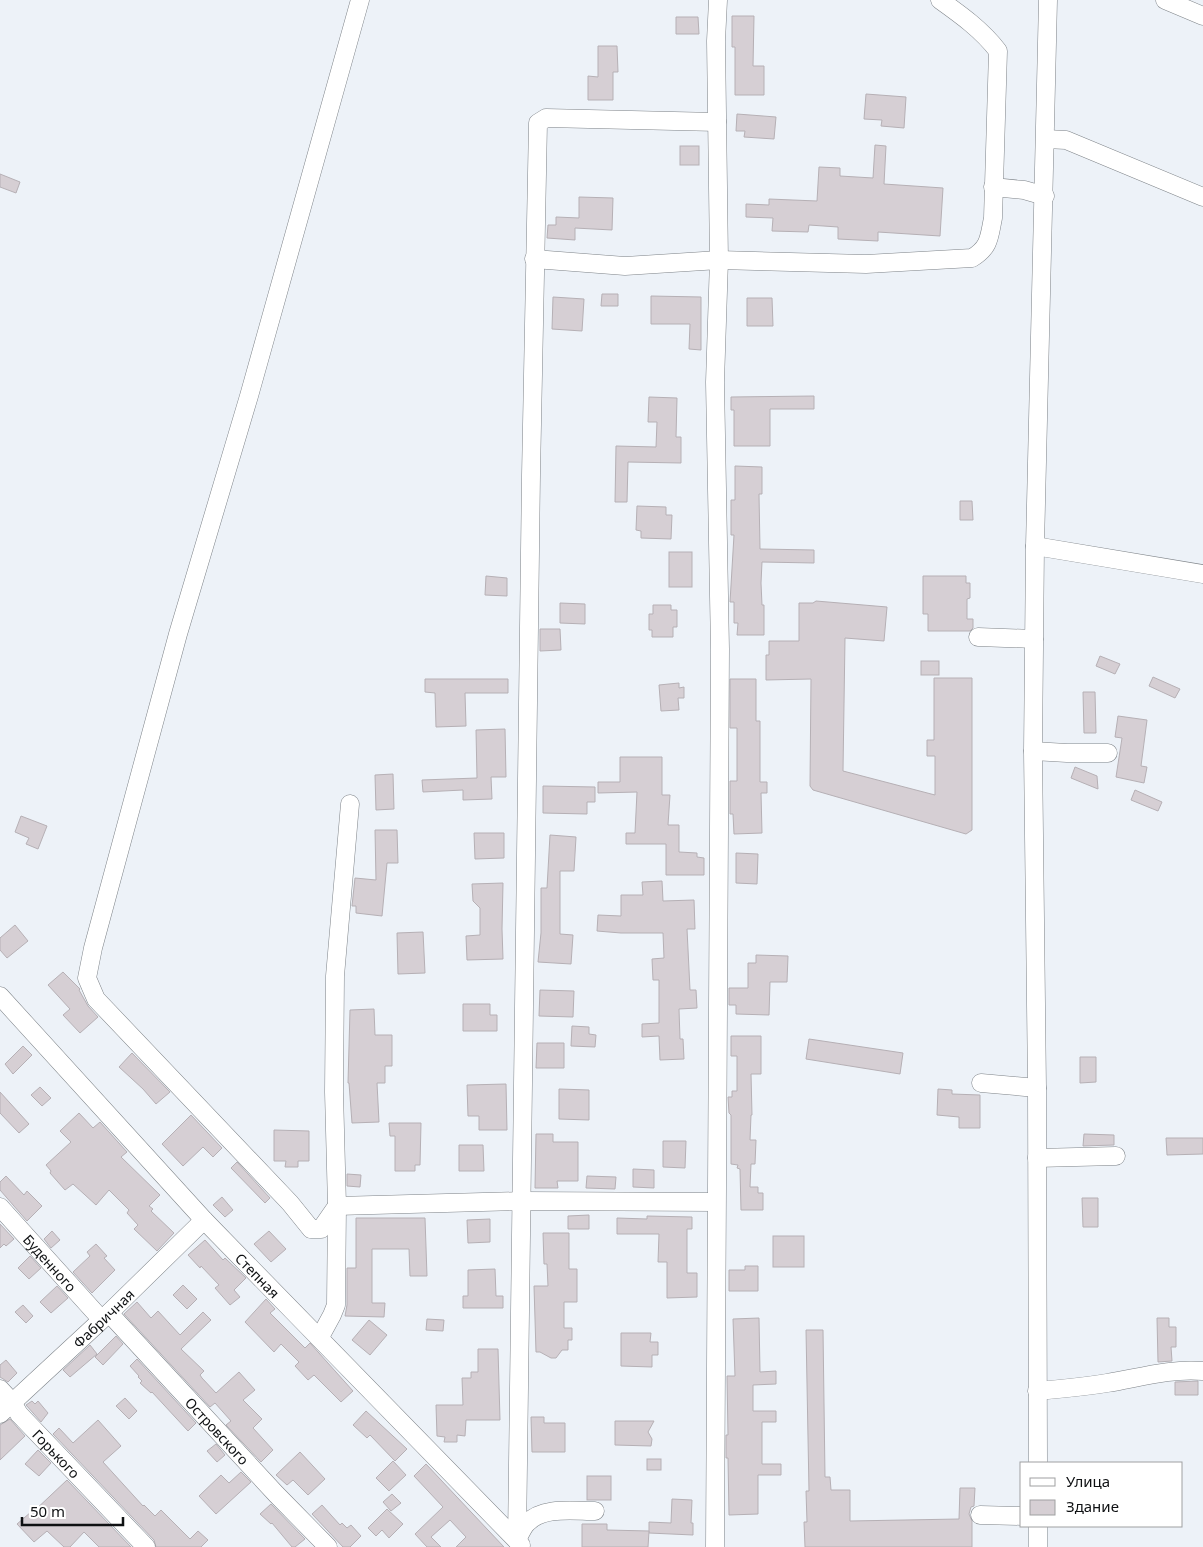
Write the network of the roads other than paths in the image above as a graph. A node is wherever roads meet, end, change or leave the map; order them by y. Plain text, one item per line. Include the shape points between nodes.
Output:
1 (360, 0) edge
2 (940, 0) edge
3 (1048, 0) edge
4 (1165, 0) edge
5 (721, 2) edge
6 (1203, 16) edge
7 (717, 122) junction
8 (1046, 139) junction
9 (992, 187) junction
10 (1044, 196) junction
11 (1203, 197) edge
12 (534, 259) junction
13 (719, 260) junction
14 (1035, 546) junction
15 (1203, 574) edge
16 (978, 636) dead end
17 (1034, 640) junction
18 (1032, 751) junction
19 (1108, 753) dead end
20 (350, 804) dead end
21 (0, 996) edge
22 (982, 1083) dead end
23 (1037, 1088) junction
24 (1116, 1156) dead end
25 (1037, 1158) junction
26 (523, 1202) junction
27 (716, 1202) junction
28 (337, 1206) junction
29 (0, 1207) edge
30 (204, 1220) junction
31 (105, 1316) junction
32 (320, 1337) junction
33 (1203, 1371) edge
34 (1037, 1391) junction
35 (4, 1402) edge
36 (1038, 1462) edge
37 (595, 1510) dead end
38 (980, 1516) dead end
39 (1020, 1516) edge
40 (1038, 1527) edge
41 (520, 1544) edge
42 (146, 1547) edge
43 (328, 1547) edge
44 (715, 1547) edge
45 (1038, 1547) edge

1 - 28 street via 249,396 178,634 86,978 96,999 311,1229 321,1229
2 - 9 street via 972,23 998,51
3 - 8 street
4 - 6 street
5 - 7 street
7 - 12 street via 546,118 538,123
7 - 13 street
8 - 10 street
8 - 11 street via 1066,140
9 - 10 street via 1024,190
9 - 13 street via 993,218 988,243 972,258 866,264
10 - 14 street
12 - 13 street via 624,266
12 - 26 street
13 - 27 street via 715,382 720,649
14 - 15 street
14 - 17 street
16 - 17 street
17 - 18 street
18 - 19 street
18 - 23 street
20 - 28 street via 335,976
21 - 30 street, Степная
22 - 23 street
23 - 25 street
24 - 25 street
25 - 34 street
26 - 27 street
26 - 28 street
26 - 41 street
27 - 44 street
28 - 32 street via 336,1305
29 - 31 street, Буденного
30 - 31 street, Фабричная
30 - 32 street, Степная
31 - 35 street, Фабричная
31 - 43 street, Островского
32 - 41 street, Степная
33 - 34 street via 1160,1373 1070,1389
34 - 36 street
35 - 42 street, Горького
37 - 41 street via 553,1511 535,1517 526,1523
38 - 39 street
40 - 45 street

